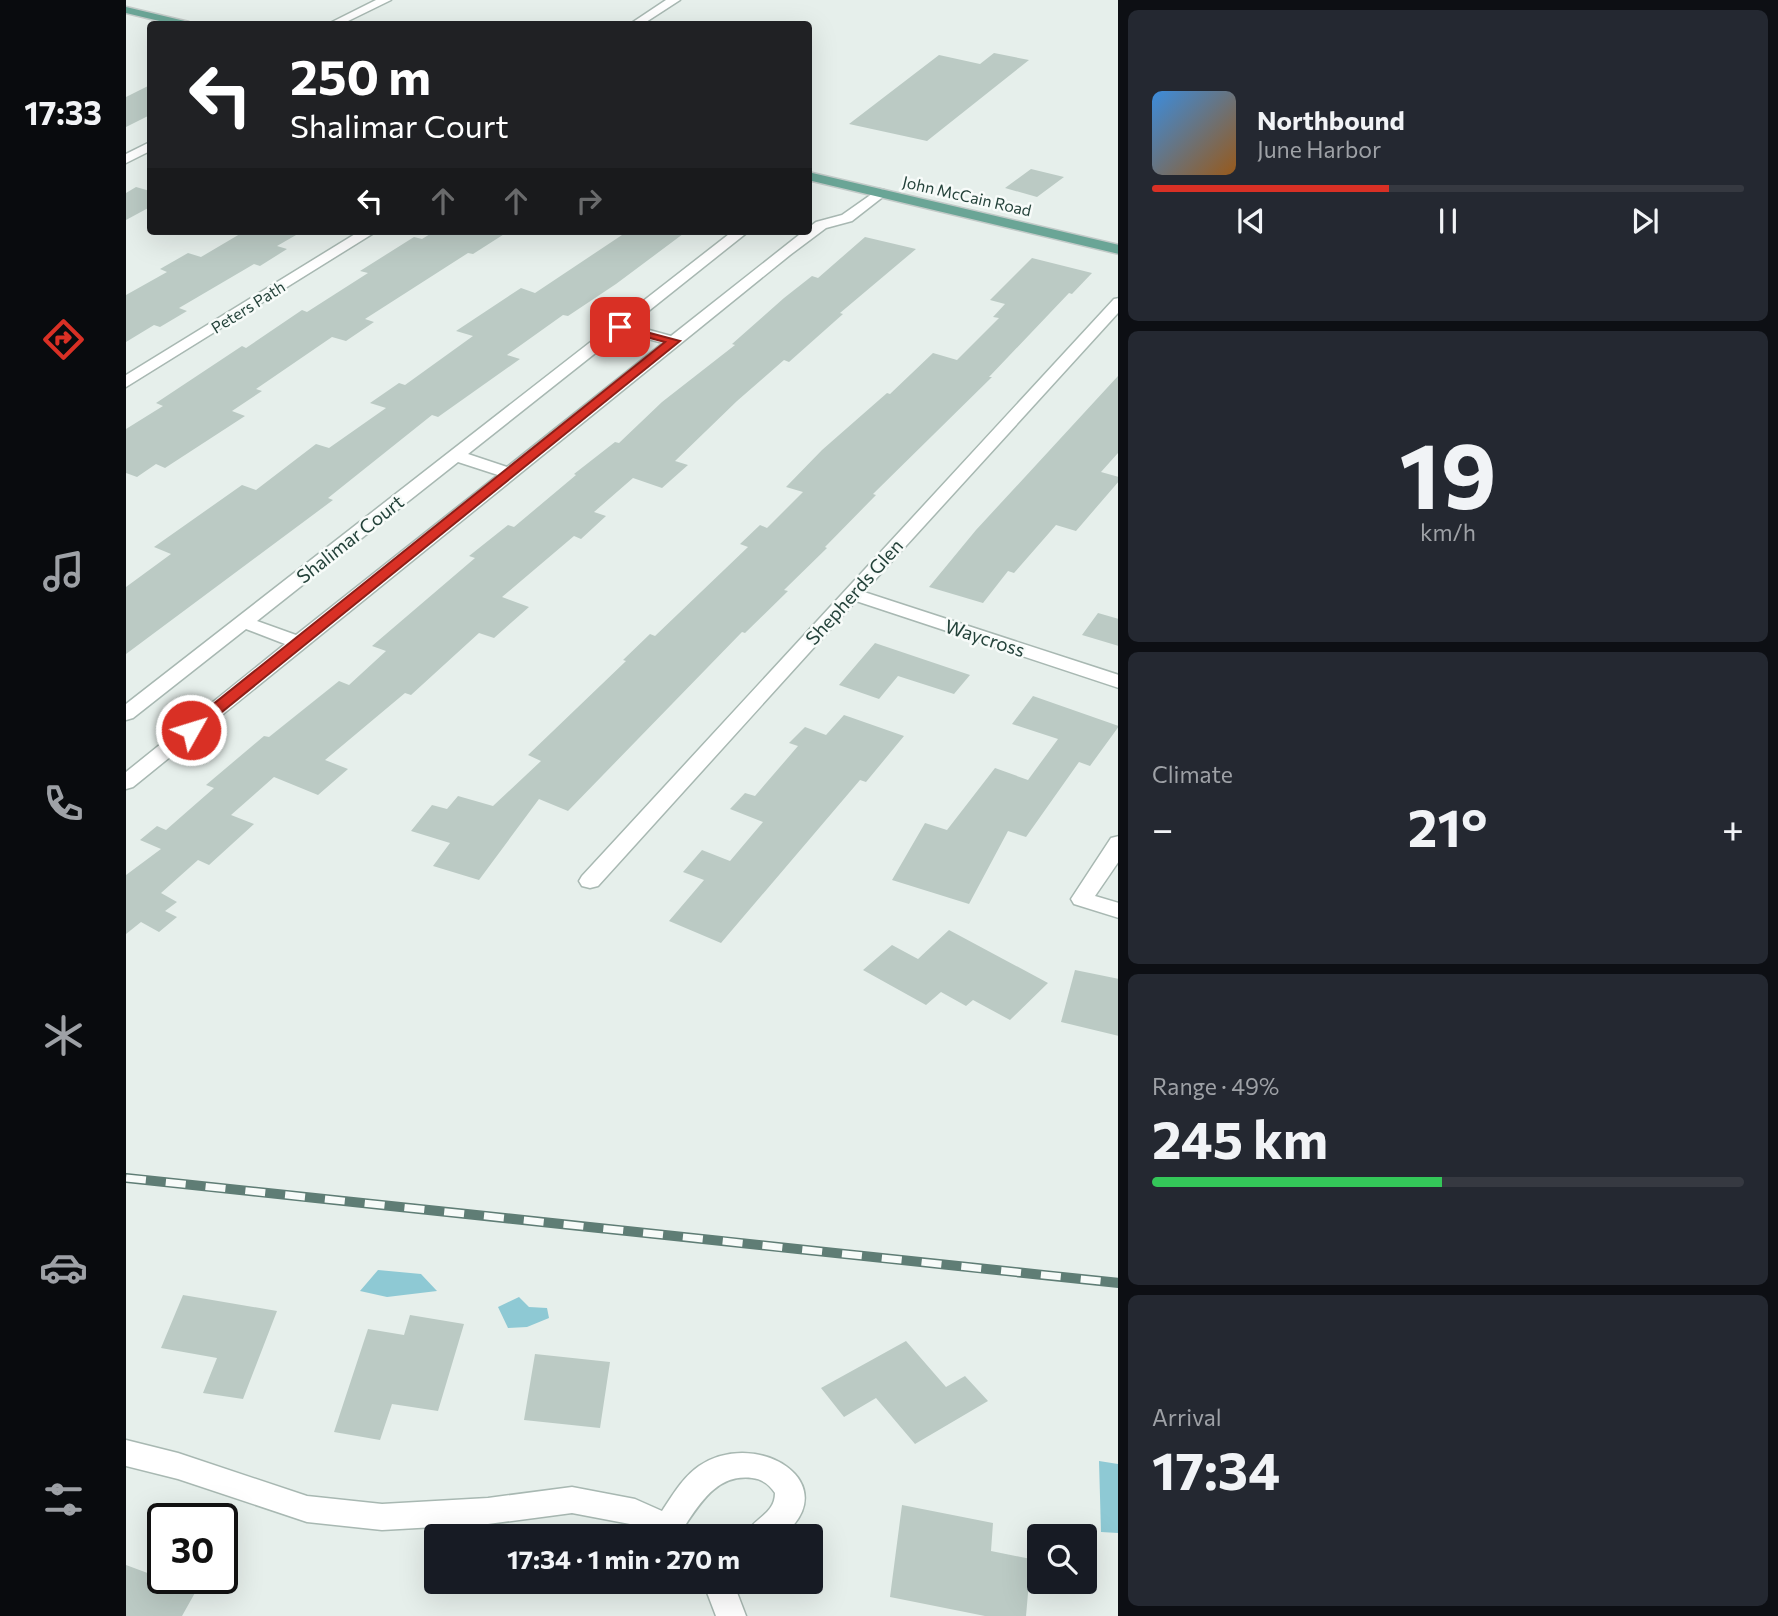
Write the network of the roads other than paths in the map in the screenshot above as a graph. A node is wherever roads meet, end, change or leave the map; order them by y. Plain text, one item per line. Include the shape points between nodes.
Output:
1 (385, 0) edge
2 (674, 0) edge
3 (126, 10) edge
4 (172, 21) edge
5 (340, 21) edge
6 (641, 21) edge
7 (147, 148) edge
8 (126, 159) edge
9 (812, 177) edge
10 (879, 193) junction
11 (812, 231) edge
12 (364, 235) edge
13 (738, 235) edge
14 (807, 235) edge
15 (1118, 250) edge
16 (1118, 302) edge
17 (620, 327) junction
18 (674, 341) junction
19 (126, 382) edge
20 (456, 456) junction
21 (510, 473) junction
22 (852, 594) junction
23 (243, 622) junction
24 (299, 643) junction
25 (1118, 681) edge
26 (126, 714) edge
27 (126, 782) edge
28 (1118, 844) edge
29 (590, 881) dead end
30 (1118, 911) edge
31 (126, 1453) edge
32 (658, 1524) edge
33 (677, 1524) edge
34 (776, 1524) edge
35 (723, 1594) edge
36 (731, 1616) edge

1 - 5 street
2 - 6 street
3 - 4 main road
7 - 8 street
9 - 10 main road, John McCain Road
10 - 11 street via 846,218
10 - 15 main road, John McCain Road
12 - 19 street, Peters Path
13 - 17 street, Shalimar Court
14 - 18 street
16 - 22 street, Shepherds Glen
17 - 18 street
17 - 20 street, Shalimar Court
18 - 21 street
20 - 21 street
20 - 23 street, Shalimar Court
21 - 24 street
22 - 25 street, Waycross
22 - 29 street, Shepherds Glen
23 - 24 street
23 - 26 street, Shalimar Court
24 - 27 street
28 - 30 street via 1082,899
31 - 32 street via 307,1509 383,1517 572,1500 635,1512
33 - 34 street via 690,1495 709,1475 729,1465 750,1463 780,1476 789,1490 789,1506
35 - 36 street

